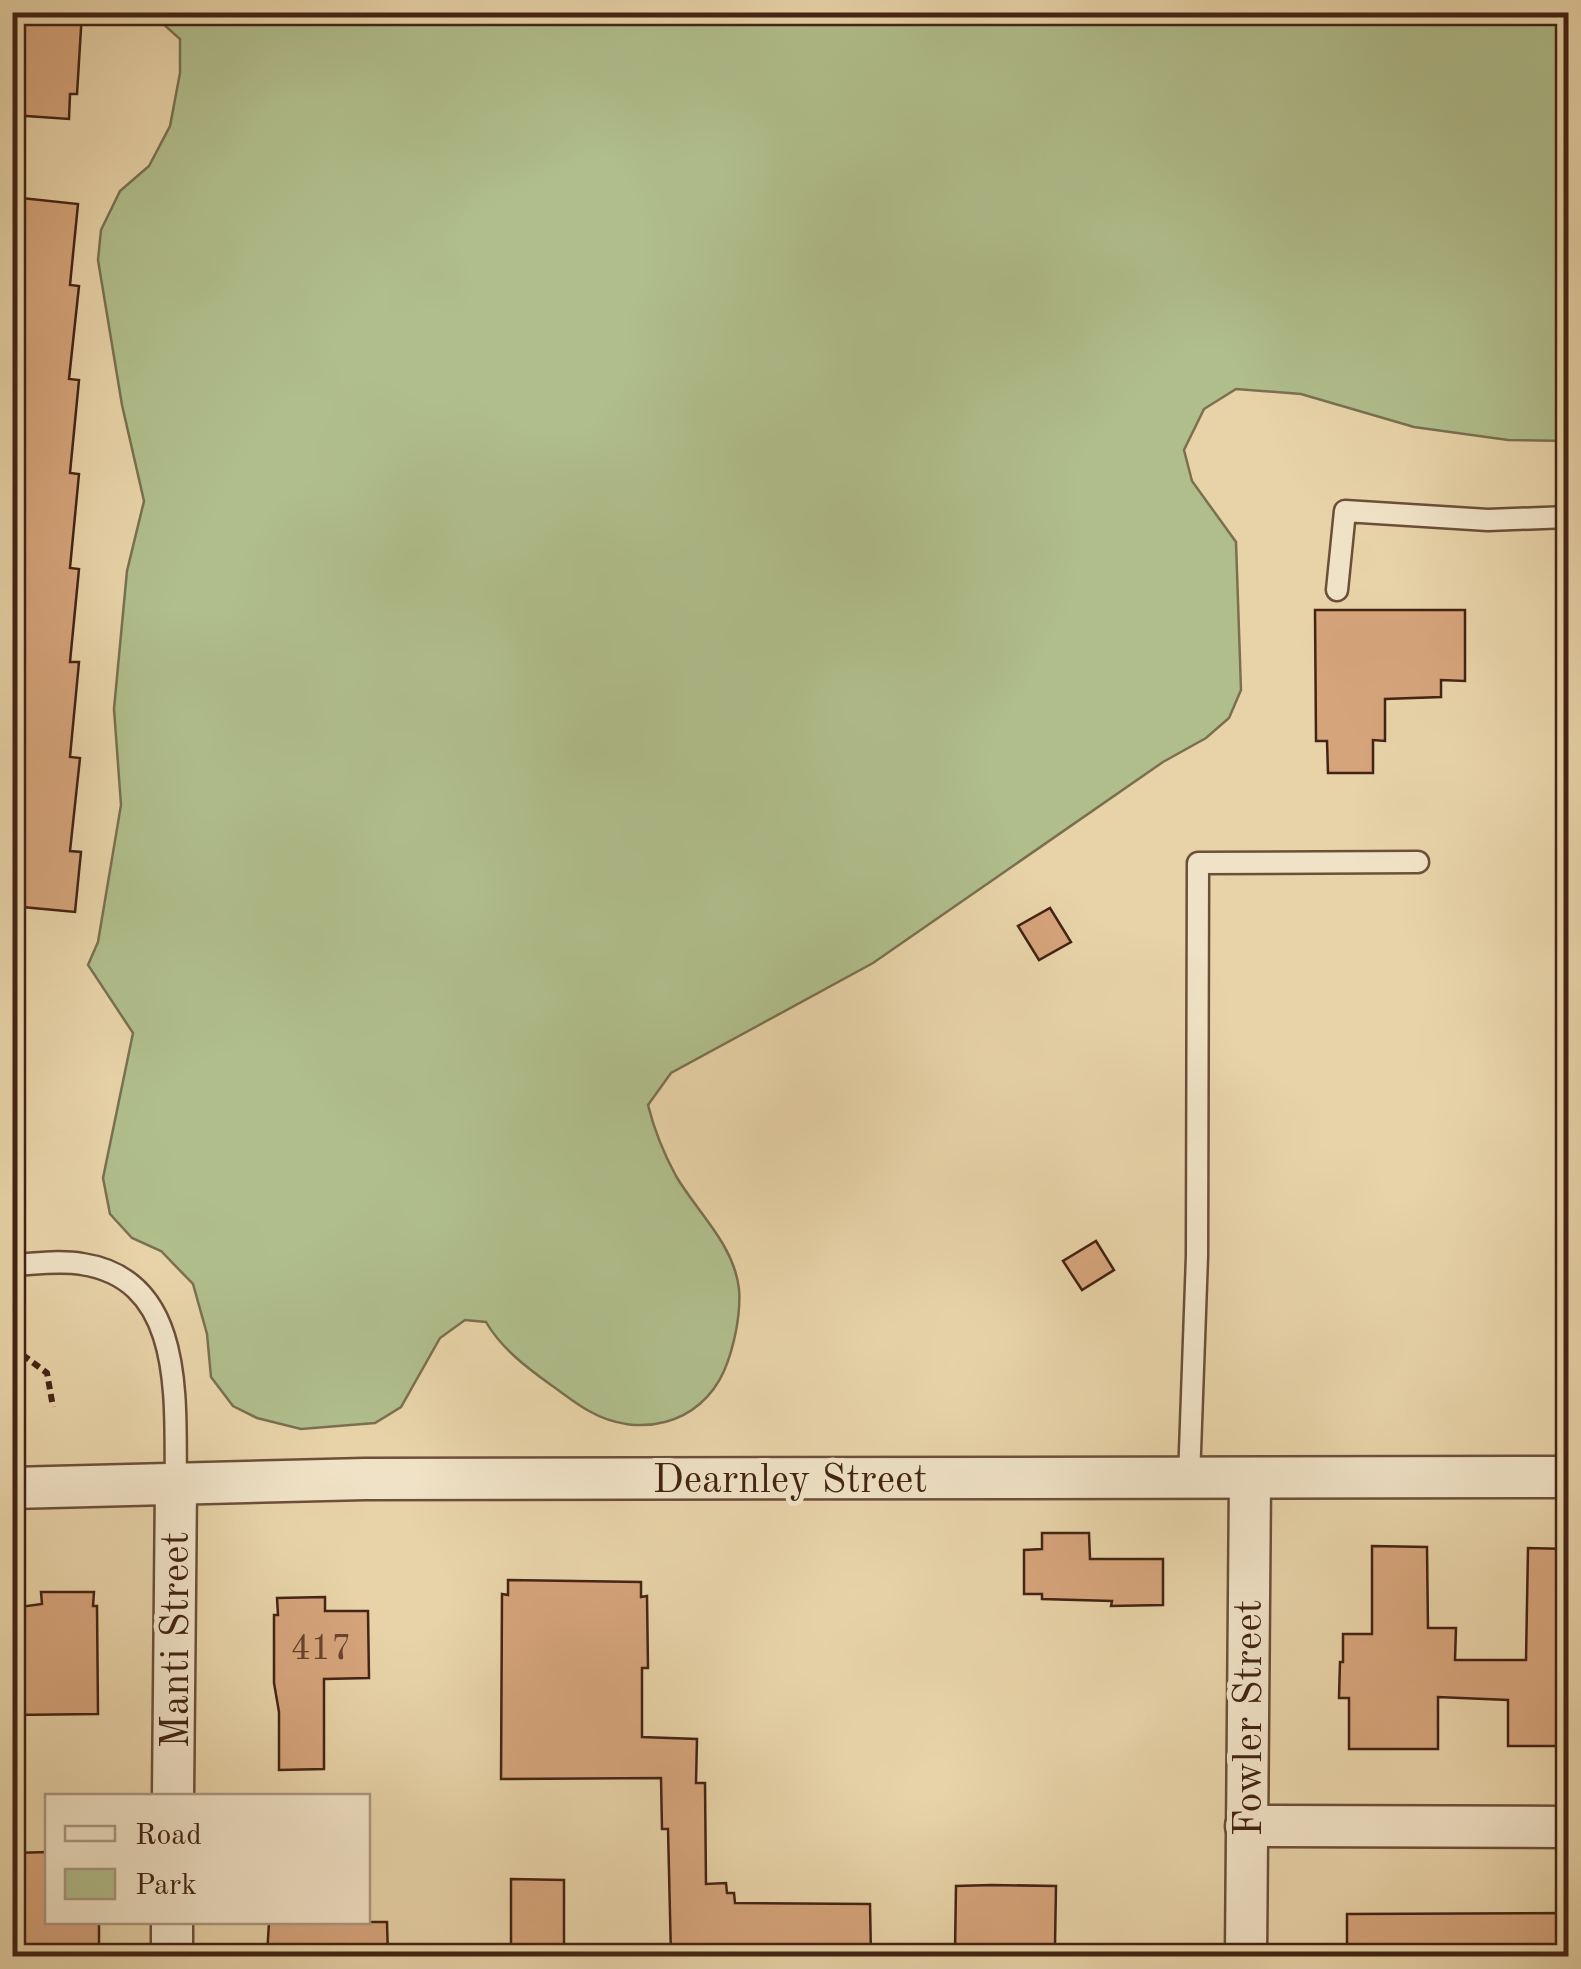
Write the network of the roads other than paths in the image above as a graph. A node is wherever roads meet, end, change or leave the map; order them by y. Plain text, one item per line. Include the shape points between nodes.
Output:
1 (1568, 517) edge
2 (1337, 590) dead end
3 (1418, 862) dead end
4 (12, 1265) edge
5 (1568, 1477) edge
6 (1189, 1479) junction
7 (1250, 1479) junction
8 (176, 1484) junction
9 (12, 1488) edge
10 (173, 1794) edge
11 (1246, 1826) junction
12 (1568, 1827) edge
13 (172, 1924) edge
14 (172, 1956) edge
15 (1246, 1956) edge

1 - 2 lane via 1488,520 1345,510
3 - 6 lane via 1198,864
4 - 8 lane via 98,1268 152,1307 170,1353
5 - 7 street, Dearnley Street
6 - 7 street, Dearnley Street
6 - 8 street, Dearnley Street
7 - 11 street, Fowler Street
8 - 9 street, Dearnley Street
8 - 10 street, Manti Street
11 - 12 street
11 - 15 street, Fowler Street
13 - 14 street

